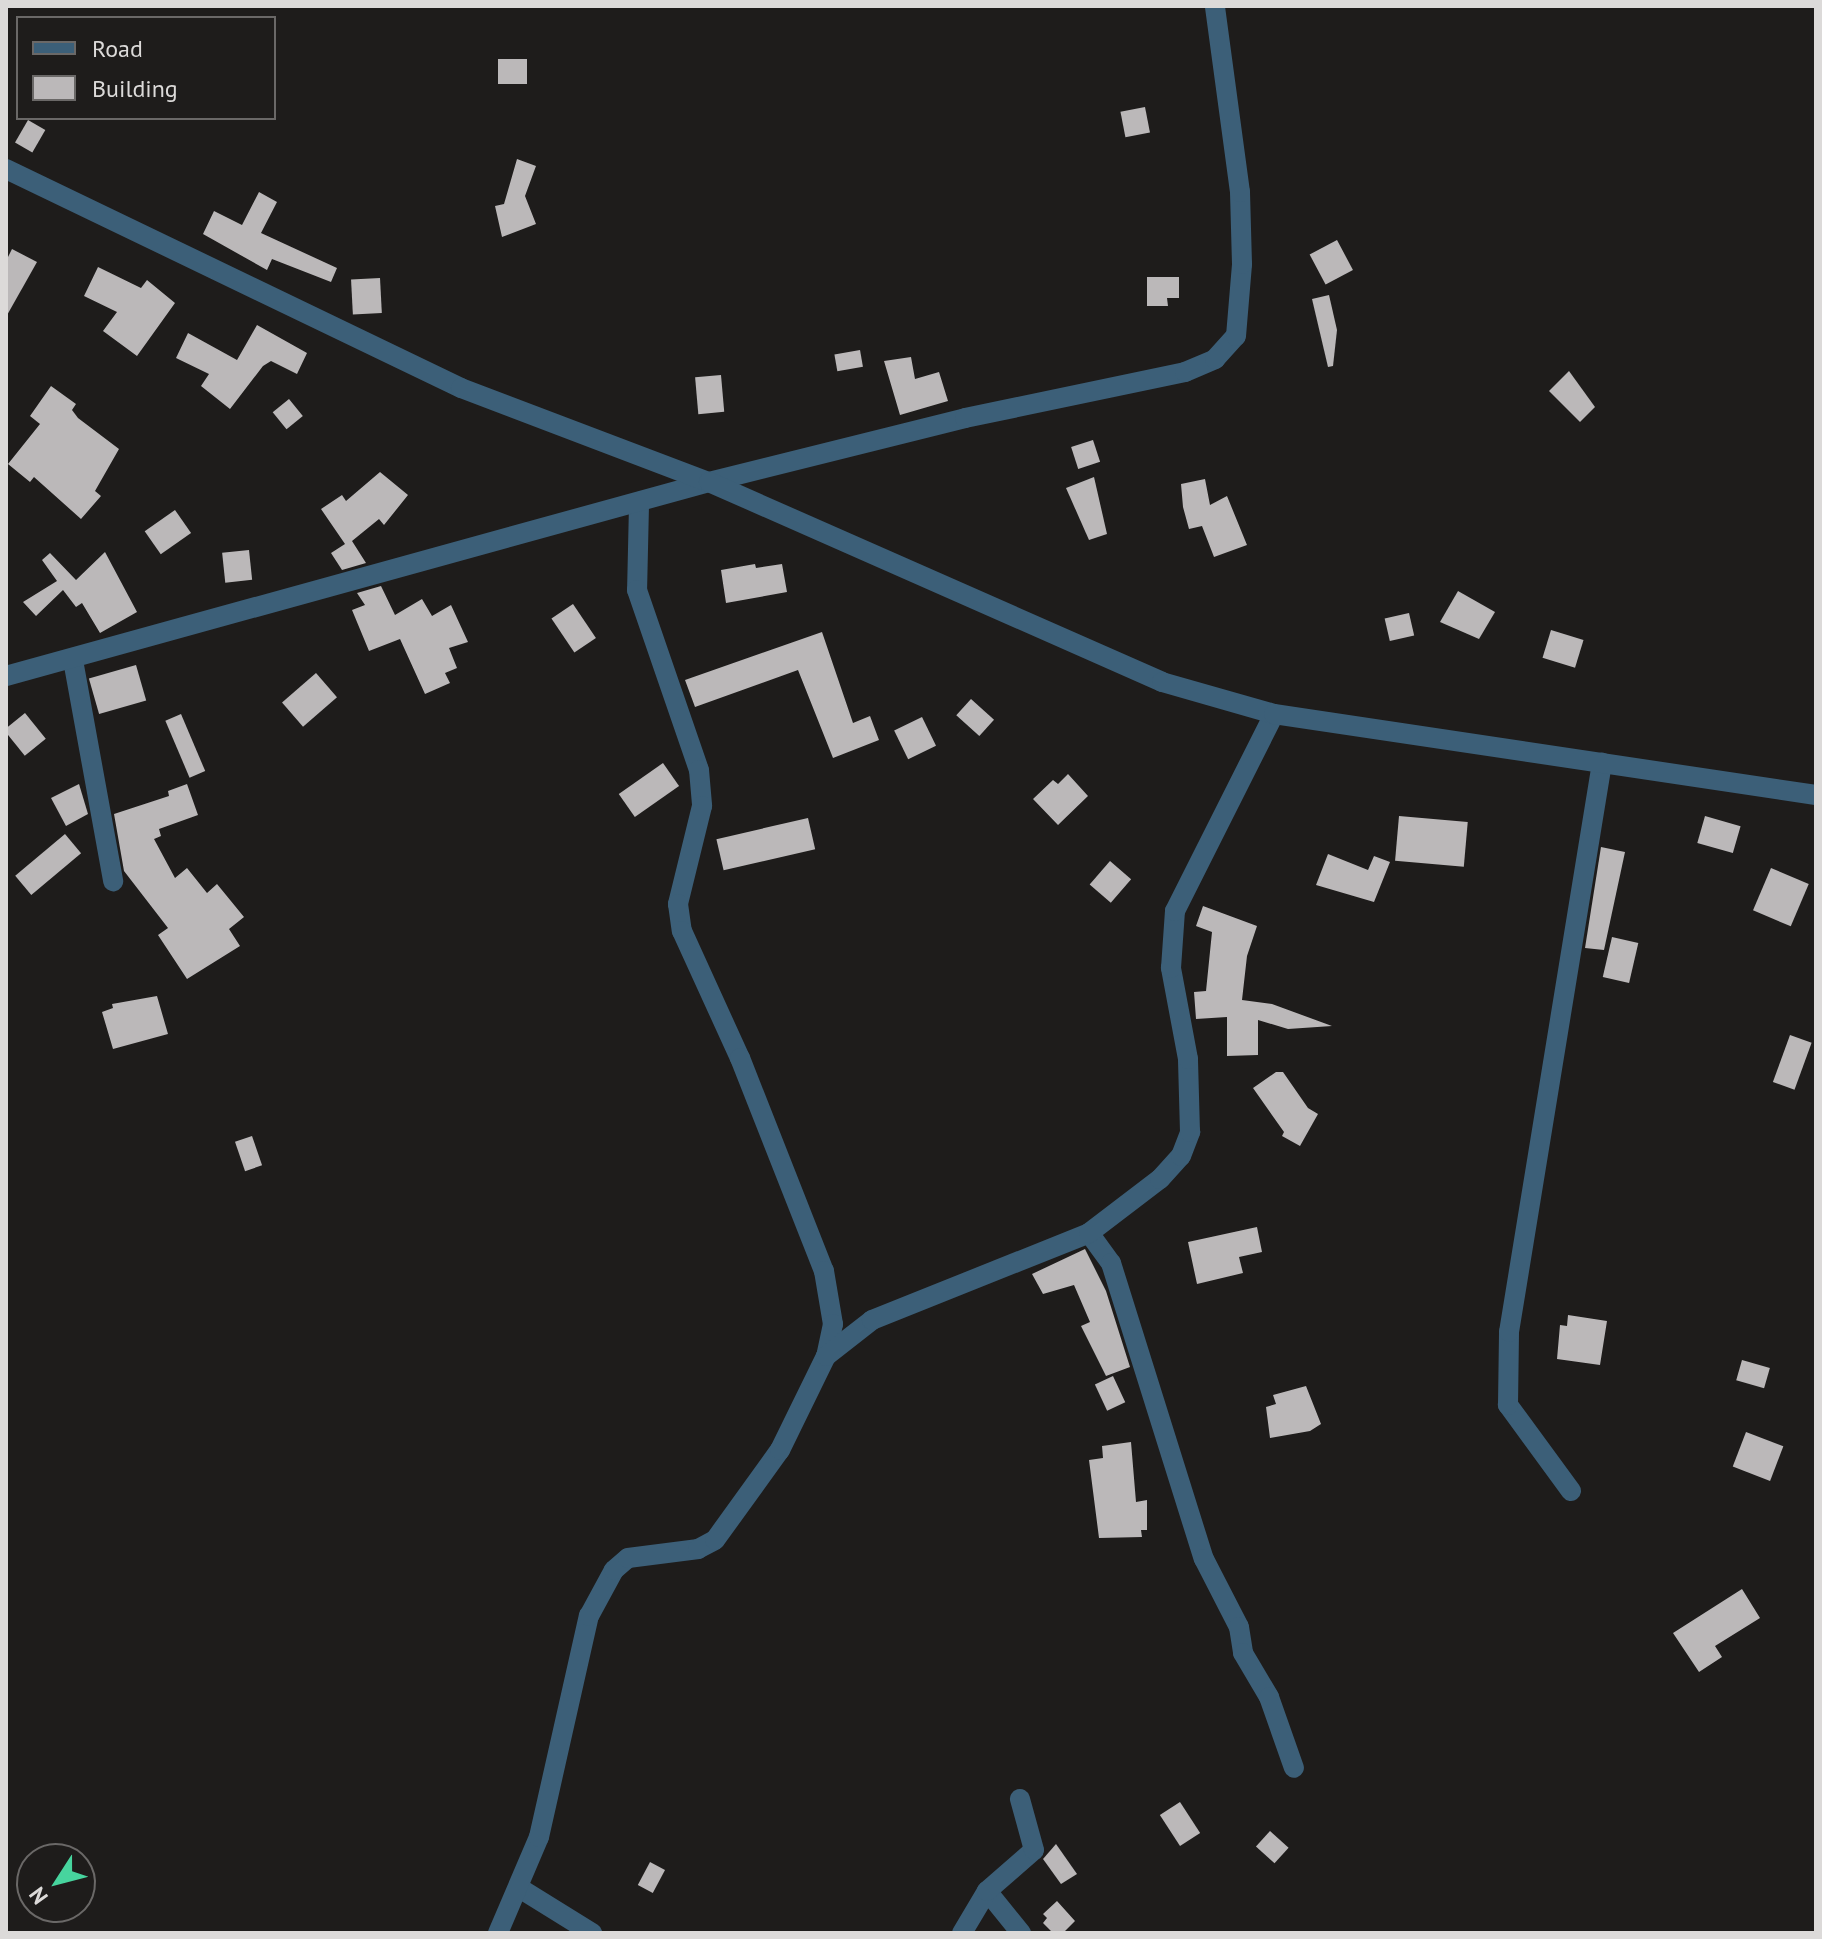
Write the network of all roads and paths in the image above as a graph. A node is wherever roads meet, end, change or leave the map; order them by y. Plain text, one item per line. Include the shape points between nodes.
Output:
1 (1215, 6) edge
2 (6, 169) edge
3 (709, 482) junction
4 (639, 505) junction
5 (73, 660) junction
6 (6, 676) edge
7 (1274, 714) junction
8 (1602, 763) junction
9 (1816, 795) edge
10 (113, 881) dead end
11 (1089, 1233) junction
12 (826, 1356) junction
13 (1571, 1491) dead end
14 (1294, 1768) dead end
15 (1020, 1799) dead end
16 (521, 1889) junction
17 (987, 1891) junction
18 (498, 1933) edge
19 (592, 1933) edge
20 (962, 1933) edge
21 (1021, 1933) edge

1 - 3 street via 1240,192 1240,312 1236,336 1227,349 1185,372 965,418
2 - 3 street via 461,388
3 - 4 street
3 - 7 street via 1162,682
4 - 5 street
4 - 12 street via 637,590 699,770 702,806 678,904 682,931 740,1058 824,1271 833,1324
5 - 6 street
5 - 10 street
7 - 8 street
7 - 11 street via 1175,911 1171,968 1188,1059 1190,1132 1181,1156 1160,1179
8 - 9 street
8 - 13 street via 1509,1332 1508,1405
11 - 12 street via 872,1320
11 - 14 street via 1111,1263 1204,1559 1239,1627 1243,1653 1269,1697
12 - 16 street via 780,1450 715,1540 698,1549 628,1558 603,1586 589,1616 539,1837
15 - 17 street via 1034,1850
16 - 18 street
16 - 19 street
17 - 20 street
17 - 21 street

